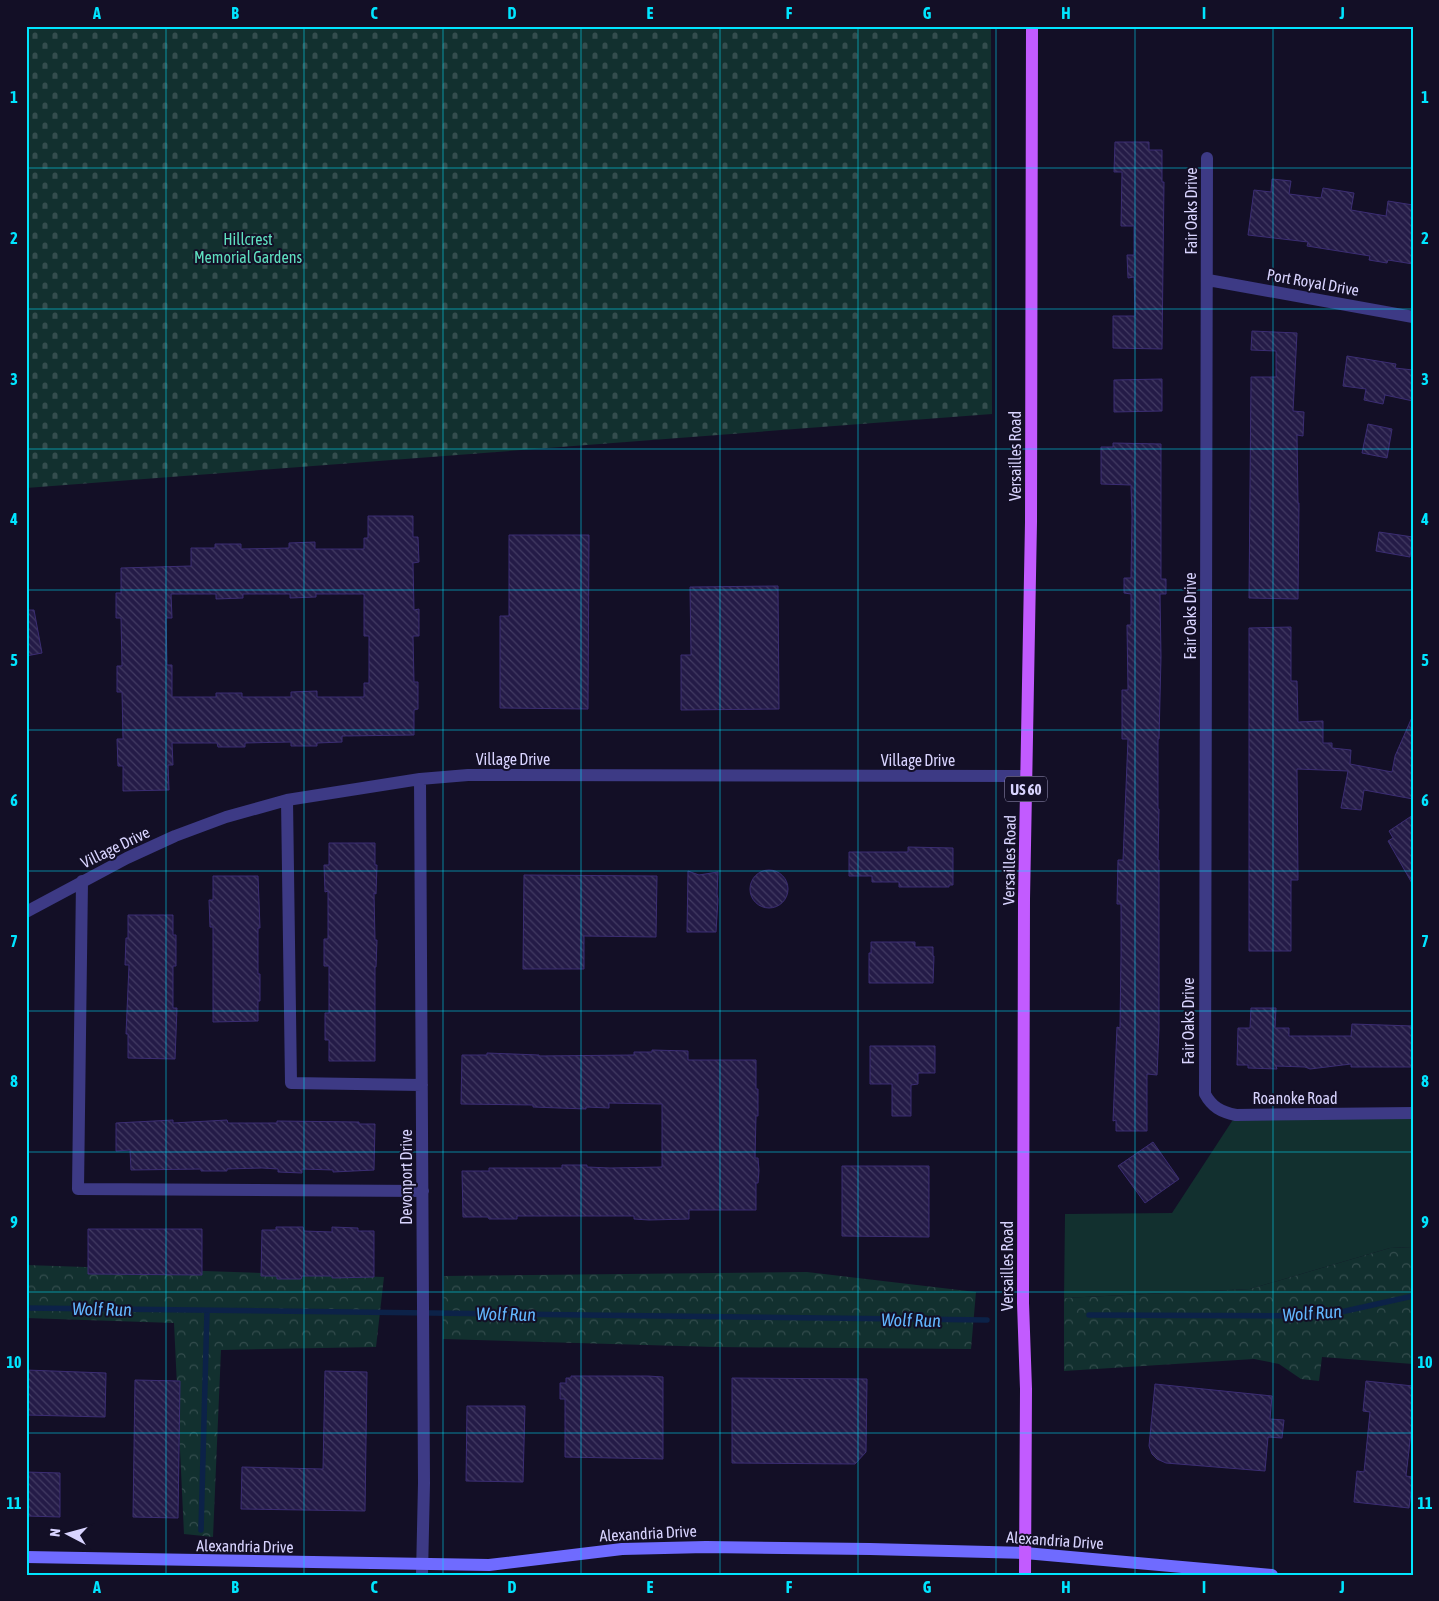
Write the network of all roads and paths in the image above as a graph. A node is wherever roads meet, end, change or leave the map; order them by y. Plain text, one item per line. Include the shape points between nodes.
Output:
1 (1032, 26) edge
2 (1207, 158) dead end
3 (1208, 280) junction
4 (1413, 317) edge
5 (1026, 776) junction
6 (420, 779) junction
7 (287, 800) junction
8 (82, 881) junction
9 (26, 912) edge
10 (1204, 1075) joint
11 (422, 1085) junction
12 (1413, 1113) edge
13 (423, 1191) junction
14 (1025, 1552) junction
15 (26, 1557) edge
16 (422, 1570) edge
17 (1025, 1575) edge
18 (1272, 1575) edge

1 - 5 main road, Versailles Road / US 60 via 1031,522
2 - 3 street, Fair Oaks Drive
3 - 4 street, Port Royal Drive
3 - 10 street, Fair Oaks Drive
5 - 6 street, Village Drive via 468,775
5 - 14 main road, Versailles Road / US 60
6 - 7 street, Village Drive
6 - 11 street, Devonport Drive
7 - 8 street, Village Drive via 174,836
7 - 11 street via 291,1083
8 - 9 street, Village Drive
8 - 13 street via 78,1189
10 - 12 street, Roanoke Road via 1205,1094 1210,1103 1219,1110 1236,1115
11 - 13 street, Devonport Drive
13 - 16 street, Devonport Drive
14 - 16 street, Alexandria Drive via 656,1548 605,1550
14 - 17 main road, Versailles Road / US 60
14 - 18 street, Alexandria Drive
15 - 16 street, Alexandria Drive

